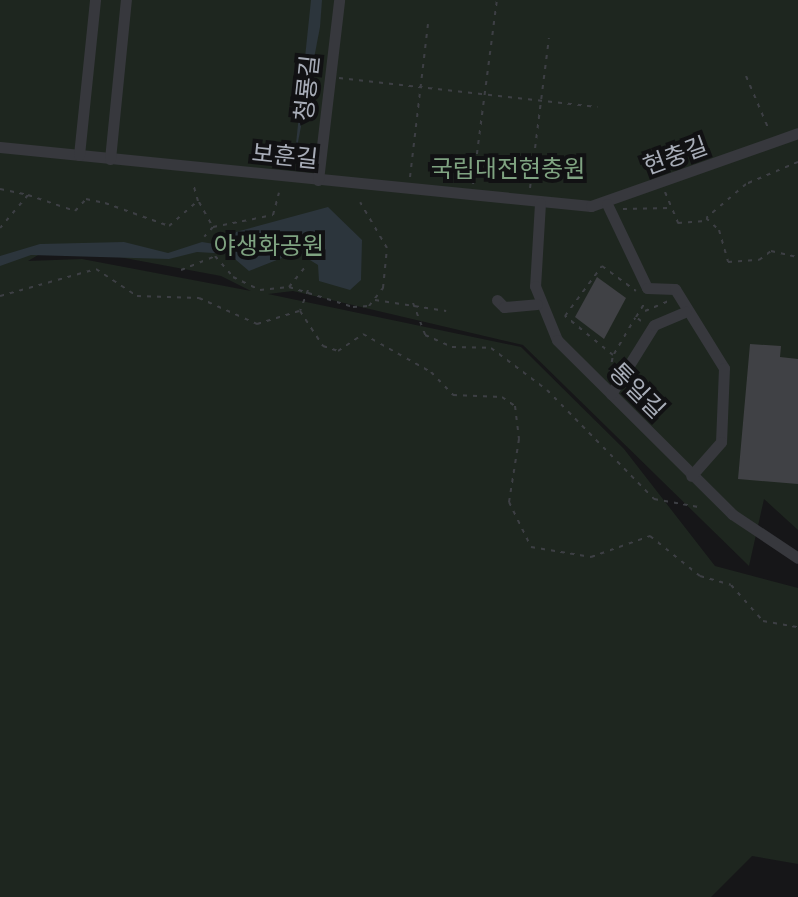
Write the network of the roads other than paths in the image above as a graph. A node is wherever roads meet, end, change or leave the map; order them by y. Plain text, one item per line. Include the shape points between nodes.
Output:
1 (95, 0) edge
2 (126, 0) edge
3 (339, 0) edge
4 (798, 133) edge
5 (0, 147) edge
6 (79, 155) junction
7 (110, 159) junction
8 (318, 180) junction
9 (540, 203) junction
10 (607, 204) junction
11 (565, 206) joint
12 (497, 300) dead end
13 (537, 304) junction
14 (685, 312) junction
15 (611, 394) junction
16 (691, 476) junction
17 (798, 558) edge

1 - 6 lane
2 - 7 lane
3 - 8 lane, 청룡길
4 - 10 lane, 현충길
5 - 6 lane, 보훈길
6 - 7 lane, 보훈길
7 - 8 lane, 보훈길
8 - 9 lane, 보훈길
9 - 11 lane, 보훈길
9 - 13 lane
10 - 11 lane, 현충길
10 - 14 lane via 647,288 675,289
12 - 13 lane via 504,307
13 - 15 lane, 통일길 via 557,340
14 - 15 lane via 654,325
14 - 16 lane via 718,354 725,376 721,442
15 - 16 lane, 통일길
16 - 17 lane, 통일길 via 754,533

